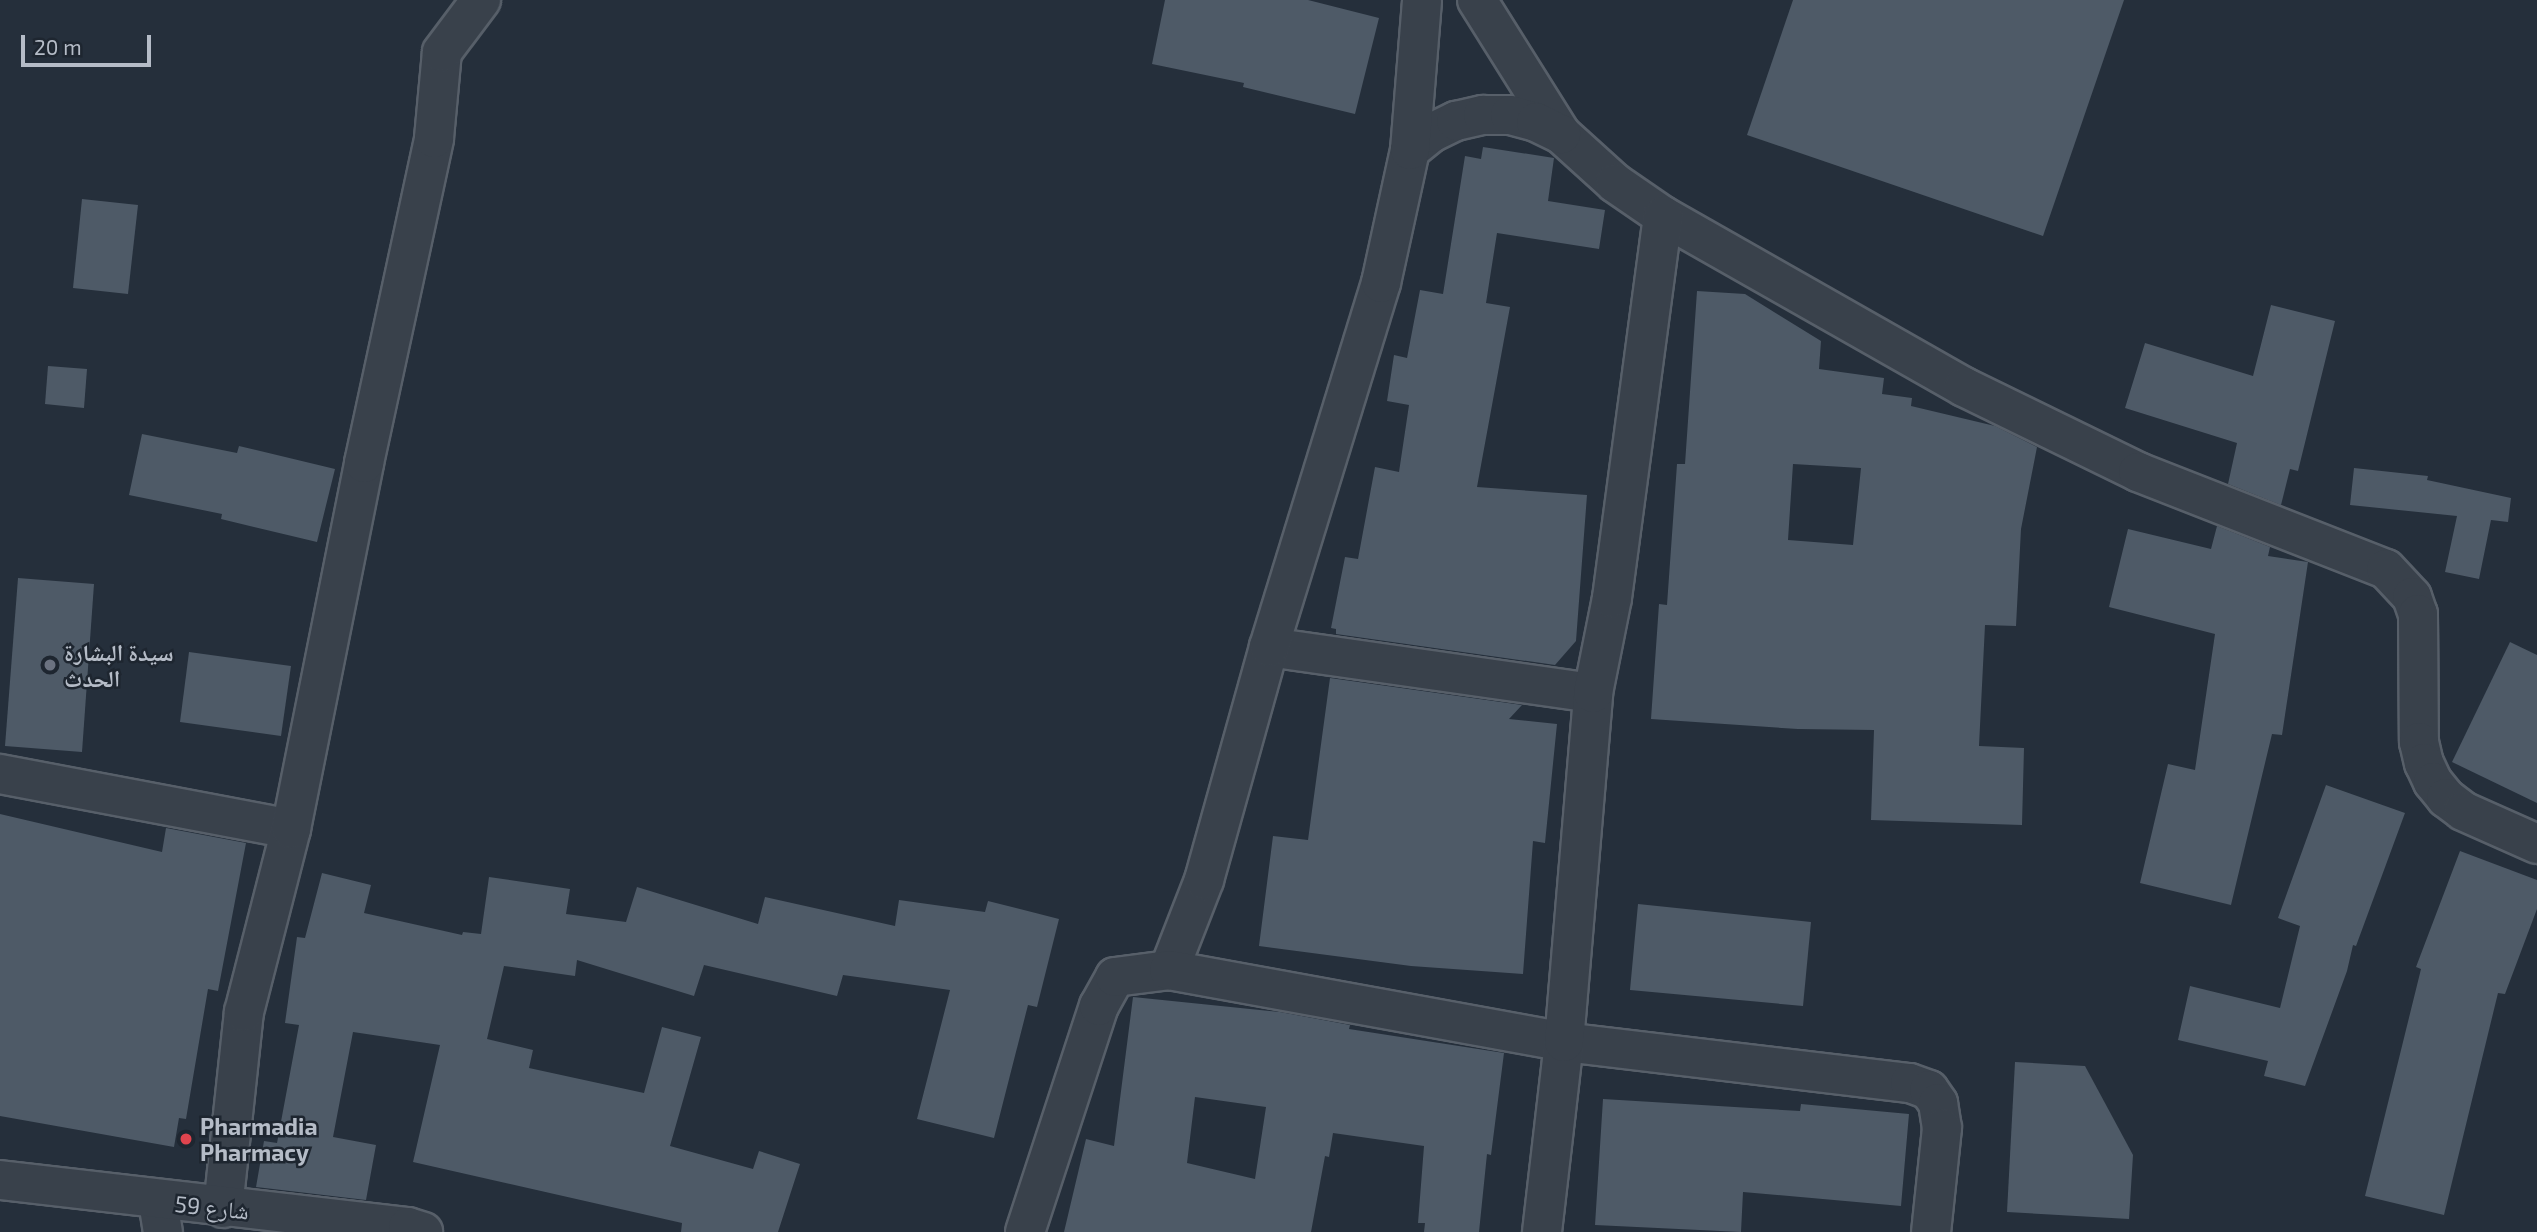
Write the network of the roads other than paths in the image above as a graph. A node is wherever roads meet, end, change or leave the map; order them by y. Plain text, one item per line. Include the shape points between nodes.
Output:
1 (481, 0) edge
2 (1422, 0) edge
3 (1477, 0) edge
4 (1561, 134) junction
5 (1410, 150) junction
6 (1663, 216) junction
7 (1269, 647) junction
8 (1593, 693) junction
9 (0, 774) edge
10 (291, 829) junction
11 (2537, 844) edge
12 (1169, 970) junction
13 (1564, 1042) junction
14 (0, 1180) edge
15 (223, 1208) junction
16 (161, 1216) edge
17 (423, 1232) edge
18 (1025, 1232) edge
19 (1542, 1232) edge
20 (1931, 1232) edge

1 - 10 street via 442,52 434,138
2 - 5 street
3 - 4 street
4 - 5 street via 1510,115 1483,115 1456,121
4 - 6 street via 1615,183
5 - 7 street via 1381,283
6 - 8 street via 1612,598
6 - 11 street via 1964,387 2138,472 2386,569 2400,581 2418,614 2419,742 2433,782 2463,811
7 - 8 street
7 - 12 street via 1204,880
8 - 13 street
9 - 10 street
10 - 15 street via 244,1012
12 - 13 street
12 - 18 street via 1115,977 1099,1006
13 - 19 street
13 - 20 street via 1910,1083 1929,1090 1938,1103 1942,1128
14 - 16 street, شارع 59
15 - 16 street, شارع 59
15 - 17 street, شارع 59

